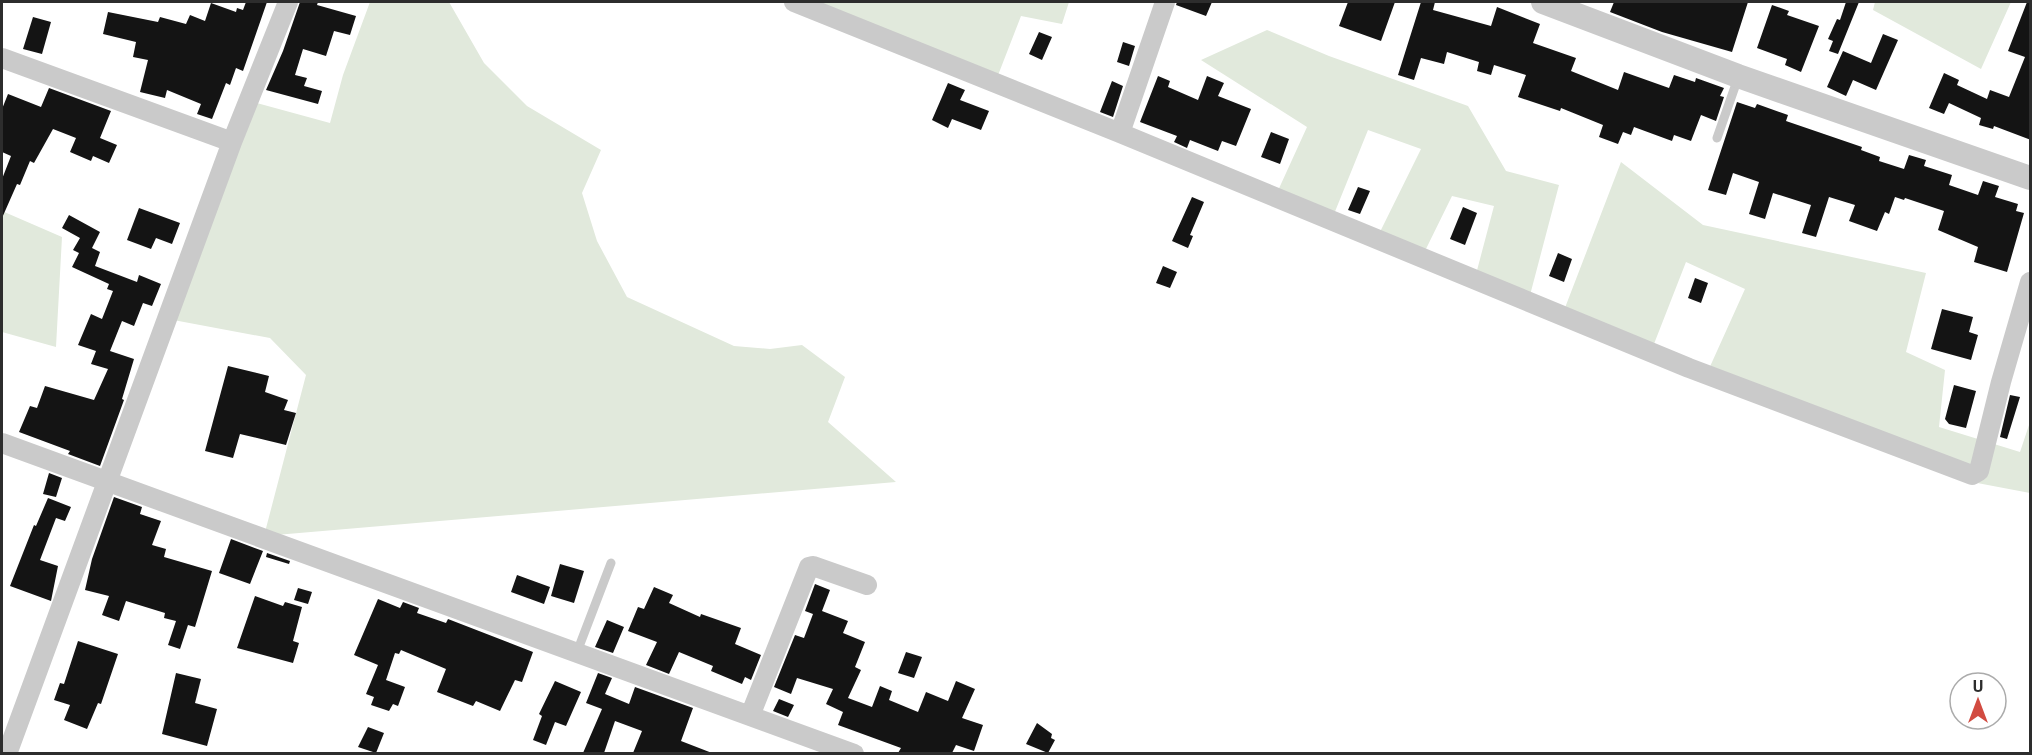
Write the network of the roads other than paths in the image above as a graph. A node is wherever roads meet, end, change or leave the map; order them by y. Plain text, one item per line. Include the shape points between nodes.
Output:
1 (288, 2) edge
2 (794, 2) edge
3 (1165, 2) edge
4 (1543, 2) edge
5 (2, 58) edge
6 (1738, 76) junction
7 (1120, 132) junction
8 (1717, 138) dead end
9 (232, 142) junction
10 (2031, 178) edge
11 (2031, 282) edge
12 (2, 443) edge
13 (110, 481) junction
14 (611, 563) dead end
15 (867, 585) dead end
16 (577, 652) junction
17 (750, 716) junction
18 (8, 753) edge
19 (854, 753) edge

1 - 9 street
2 - 7 street
3 - 7 street
4 - 6 street
5 - 9 street
6 - 8 lane
6 - 10 street
7 - 11 street via 1689,368 1972,475 1979,471
9 - 13 street
12 - 13 street
13 - 16 street
13 - 18 street
14 - 16 lane
15 - 17 street via 809,567
16 - 17 street
17 - 19 street

